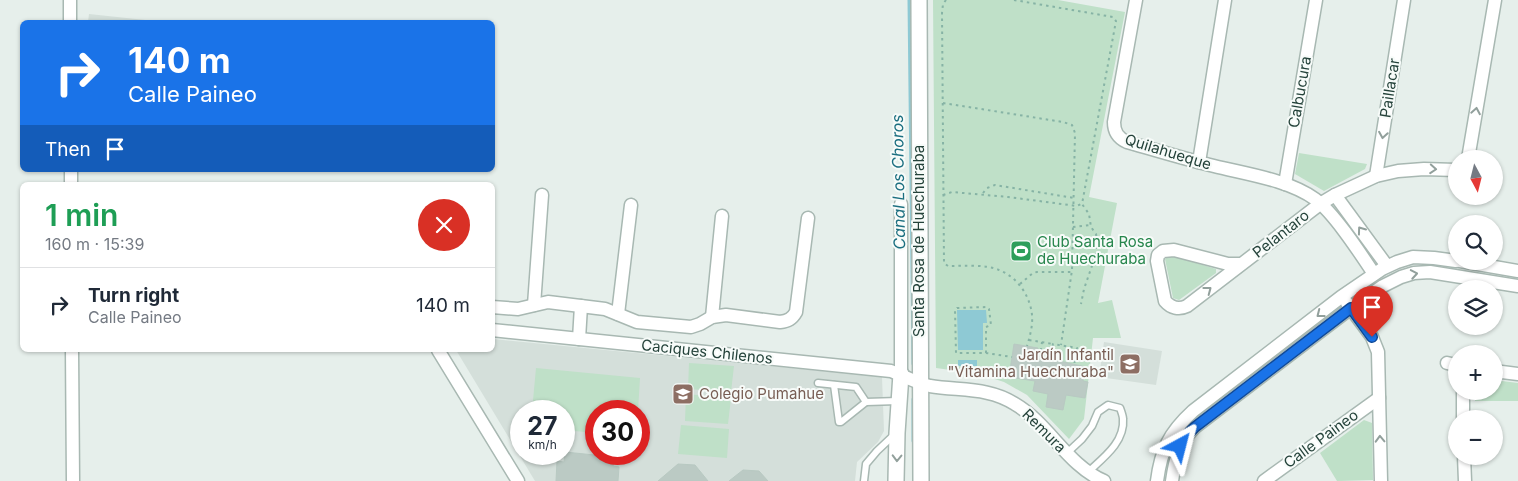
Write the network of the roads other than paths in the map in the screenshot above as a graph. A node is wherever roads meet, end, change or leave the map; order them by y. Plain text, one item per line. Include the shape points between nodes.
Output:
1 (70, 0) edge
2 (919, 0) edge
3 (1136, 0) edge
4 (1226, 0) edge
5 (1316, 0) edge
6 (1404, 0) edge
7 (1495, 0) edge
8 (70, 20) edge
9 (1470, 150) edge
10 (1199, 162) junction
11 (1448, 170) edge
12 (1376, 176) junction
13 (1285, 184) junction
14 (1335, 194) junction
15 (542, 195) dead end
16 (900, 204) dead end
17 (1320, 204) junction
18 (631, 205) dead end
19 (722, 216) dead end
20 (808, 218) dead end
21 (1448, 260) edge
22 (1242, 264) junction
23 (1387, 266) junction
24 (1503, 268) edge
25 (1518, 271) edge
26 (1374, 274) junction
27 (1518, 286) edge
28 (1342, 297) junction
29 (534, 305) junction
30 (581, 306) junction
31 (495, 307) edge
32 (1351, 308) junction
33 (618, 314) junction
34 (712, 317) junction
35 (495, 330) edge
36 (579, 339) junction
37 (72, 352) edge
38 (439, 352) edge
39 (1503, 372) edge
40 (901, 374) junction
41 (1518, 374) edge
42 (818, 383) dead end
43 (919, 383) junction
44 (834, 385) junction
45 (1379, 398) junction
46 (899, 401) junction
47 (866, 402) junction
48 (897, 433) junction
49 (1066, 453) junction
50 (1464, 465) edge
51 (1088, 472) junction
52 (73, 481) edge
53 (518, 481) edge
54 (864, 481) edge
55 (896, 481) edge
56 (921, 481) edge
57 (1104, 481) edge
58 (1157, 481) edge
59 (1172, 481) edge
60 (1264, 481) edge
61 (1381, 481) edge
62 (1465, 481) edge

1 - 8 street
2 - 43 street, Santa Rosa de Huechuraba
3 - 10 street, Quilahueque via 1114,122 1115,132 1127,142
4 - 10 street
5 - 13 street, Calbucura
6 -> 12 street, Paillacar
9 -> 7 street
10 - 13 street, Quilahueque
12 -> 11 street via 1418,169
12 - 14 street
13 - 17 street, Quilahueque
14 - 17 street
23 -> 14 street
15 - 29 street
16 - 40 street, Santa Rosa de Huechuraba
17 - 22 street, Pelantaro
17 - 26 street, Quilahueque
18 - 33 street
19 - 34 street
20 - 34 street via 794,316 780,322 726,315
21 - 23 street via 1407,258
22 -> 22 street, Pelantaro via 1228,264 1174,250 1163,251 1158,254 1157,261 1164,298 1172,307 1183,308
23 - 26 street
24 - 25 street
26 - 28 street
32 -> 27 street via 1394,280 1414,273
28 - 32 street, Calle Paineo
28 -> 58 street via 1179,424 1167,443
29 - 30 street via 548,302
29 - 31 street via 518,309
30 - 33 street
30 - 36 street
32 - 45 street, Calle Paineo via 1377,347
32 - 59 street via 1189,433 1177,454
33 - 34 street via 637,322 690,327
35 - 36 street, Caciques Chilenos
36 - 40 street, Caciques Chilenos
37 - 52 street
38 - 53 street
39 - 41 street
40 - 43 street, Caciques Chilenos
40 - 46 street, Santa Rosa de Huechuraba
42 - 44 lane
43 - 49 street, Remura via 979,390 1004,398 1028,413
43 - 56 street, Santa Rosa de Huechuraba
44 - 47 lane via 856,387
44 - 47 lane via 839,422
45 - 60 street, Calle Paineo
61 -> 45 street, Calle Paineo
46 - 47 lane
46 - 48 street, Santa Rosa de Huechuraba
48 - 54 lane via 866,464
48 -> 55 street, Santa Rosa de Huechuraba
49 - 51 street, Remura
49 - 51 lane via 1082,439 1098,412 1108,405 1120,408 1123,419 1121,436
50 - 62 street
51 - 57 street, Remura

